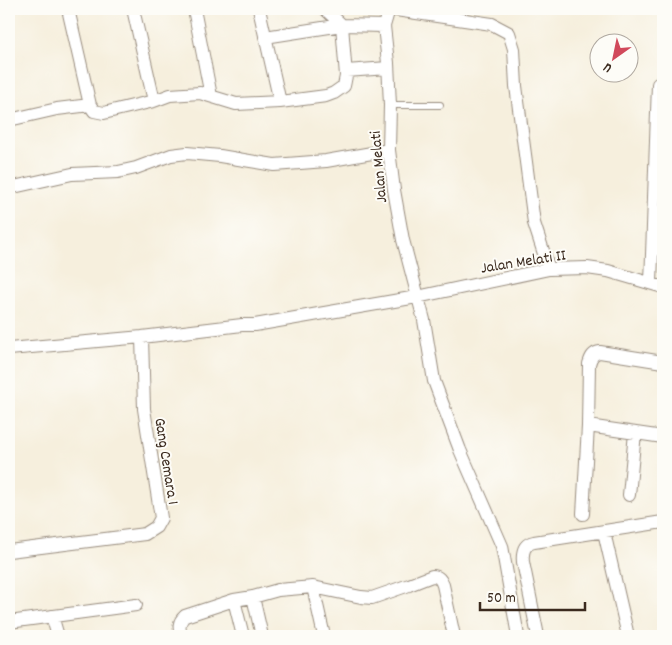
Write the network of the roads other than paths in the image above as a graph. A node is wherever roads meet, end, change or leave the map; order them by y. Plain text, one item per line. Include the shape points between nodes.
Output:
1 (68, 9) edge
2 (133, 9) edge
3 (194, 9) edge
4 (259, 9) edge
5 (325, 9) edge
6 (388, 9) edge
7 (342, 25) junction
8 (384, 26) junction
9 (265, 37) junction
10 (388, 68) junction
11 (346, 71) junction
12 (658, 84) dead end
13 (211, 96) junction
14 (154, 101) junction
15 (280, 102) junction
16 (90, 105) junction
17 (390, 105) junction
18 (440, 105) dead end
19 (9, 120) edge
20 (389, 150) junction
21 (9, 188) edge
22 (549, 269) junction
23 (651, 283) junction
24 (663, 286) edge
25 (417, 297) junction
26 (142, 337) junction
27 (9, 349) edge
28 (663, 362) edge
29 (588, 426) junction
30 (635, 433) junction
31 (663, 437) edge
32 (629, 495) dead end
33 (583, 514) dead end
34 (663, 522) edge
35 (604, 532) junction
36 (9, 552) edge
37 (313, 587) junction
38 (253, 598) junction
39 (234, 600) junction
40 (136, 605) dead end
41 (52, 616) junction
42 (9, 622) edge
43 (58, 636) edge
44 (180, 636) edge
45 (243, 636) edge
46 (262, 636) edge
47 (324, 636) edge
48 (454, 636) edge
49 (518, 636) edge
50 (538, 636) edge
51 (628, 636) edge

1 - 16 street
2 - 14 street
3 - 13 street
4 - 9 street
5 - 7 street
6 - 8 street, Jalan Melati
6 - 22 street via 492,24 509,33 514,49 534,223
7 - 8 street
7 - 9 street
7 - 11 street
8 - 10 street, Jalan Melati
9 - 15 street
10 - 11 street
10 - 17 street, Jalan Melati
11 - 15 street via 344,86 334,93
12 - 23 street
13 - 14 street via 200,93 170,95
13 - 15 street via 236,104
14 - 16 street via 104,113 94,111
16 - 19 street
17 - 18 lane
17 - 20 street, Jalan Melati
20 - 21 street via 326,161 274,165 187,153 118,172 72,174
20 - 25 street, Jalan Melati via 403,240
22 - 23 street, Jalan Melati II via 587,268
22 - 25 street, Jalan Melati II
23 - 24 street, Jalan Melati II
25 - 26 street, Jalan Melati II via 254,325
25 - 49 street, Jalan Melati via 434,382 502,546
26 - 27 street, Jalan Melati II
26 - 36 street, Gang Cemara 1 via 144,409 161,518 156,527 145,534
28 - 29 street via 594,354 589,364
29 - 30 street
29 - 33 street
30 - 31 street
30 - 32 street
34 - 35 street
35 - 50 street via 530,543 523,551
35 - 51 street
37 - 38 street via 278,590
37 - 47 street
37 - 48 street via 372,598 436,576 443,586
38 - 39 street
38 - 46 street
39 - 44 street via 185,616 179,624
39 - 45 street
40 - 41 street
41 - 42 street
41 - 43 street

